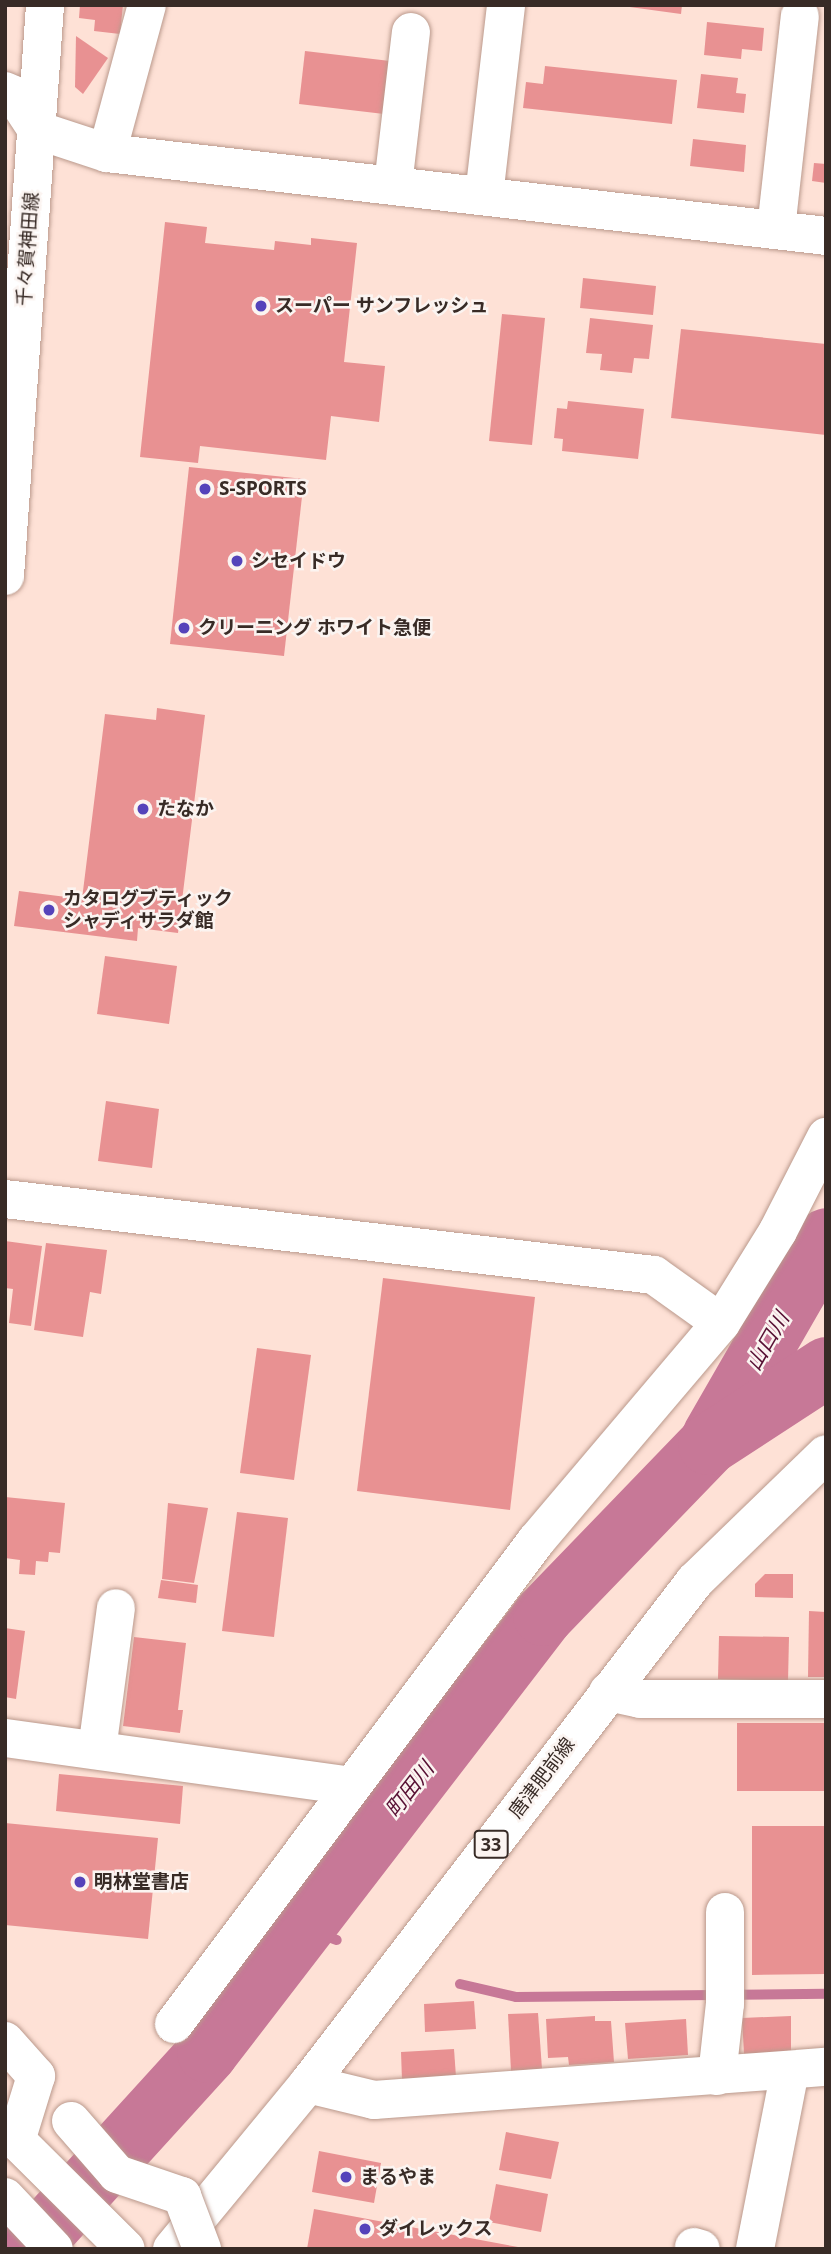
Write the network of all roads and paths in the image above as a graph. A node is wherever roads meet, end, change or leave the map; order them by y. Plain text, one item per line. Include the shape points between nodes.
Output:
1 (45, 5) edge
2 (147, 5) edge
3 (506, 5) edge
4 (800, 16) dead end
5 (411, 32) dead end
6 (5, 91) edge
7 (37, 130) junction
8 (107, 153) junction
9 (393, 186) junction
10 (484, 195) junction
11 (19, 206) edge
12 (776, 229) junction
13 (826, 236) edge
14 (8, 490) edge
15 (5, 576) edge
16 (826, 1138) edge
17 (5, 1199) edge
18 (721, 1322) junction
19 (826, 1454) edge
20 (116, 1608) dead end
21 (608, 1692) junction
22 (826, 1699) edge
23 (5, 1738) edge
24 (97, 1750) junction
25 (350, 1786) junction
26 (725, 1912) dead end
27 (174, 2024) dead end
28 (5, 2041) edge
29 (808, 2069) edge
30 (717, 2076) junction
31 (308, 2084) junction
32 (71, 2121) dead end
33 (21, 2146) edge
34 (7, 2198) edge
35 (54, 2249) edge
36 (126, 2249) edge
37 (173, 2249) edge
38 (202, 2249) edge
39 (755, 2249) edge

1 - 7 main road, 千々賀神田線
2 - 8 main road
3 - 10 main road
4 - 12 main road
5 - 9 main road
6 - 7 main road
7 - 8 main road
7 - 11 main road, 千々賀神田線
8 - 9 main road
9 - 10 main road
10 - 12 main road
11 - 14 main road, 千々賀神田線
12 - 13 main road
14 - 15 main road, 千々賀神田線
16 - 18 main road via 778,1231
17 - 18 main road via 654,1275
18 - 25 main road via 536,1542
19 - 21 main road, 唐津肥前線 / 33 via 695,1581
20 - 24 main road
21 - 22 main road via 640,1699
21 - 31 main road, 唐津肥前線 / 33
23 - 24 main road
24 - 25 main road
25 - 27 main road
26 - 30 main road via 725,1995
28 - 33 main road via 36,2076
29 - 30 main road
29 - 39 main road
30 - 31 main road via 374,2101
31 - 37 main road, 唐津肥前線 / 33
32 - 38 main road, bridge via 117,2174 183,2196
33 - 36 main road
34 - 35 main road

